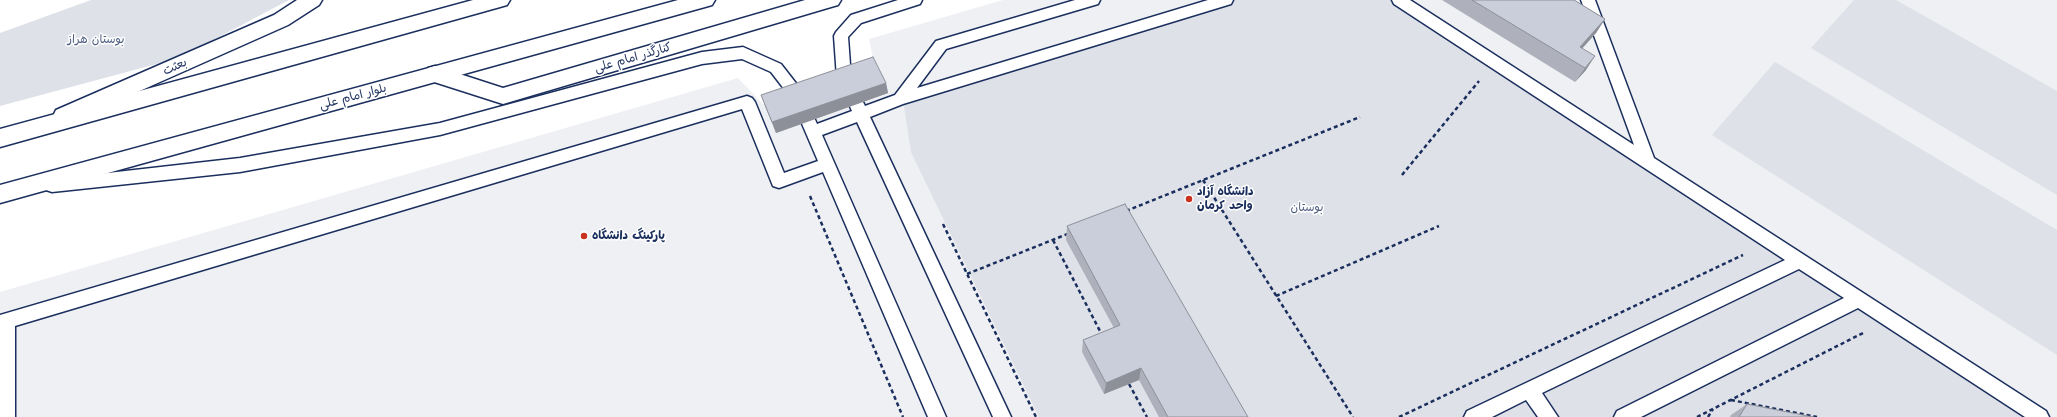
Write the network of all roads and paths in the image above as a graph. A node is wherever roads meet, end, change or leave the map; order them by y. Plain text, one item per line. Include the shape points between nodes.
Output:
1 (312, 0) edge
2 (500, 0) edge
3 (705, 0) edge
4 (831, 0) edge
5 (915, 0) edge
6 (1093, 0) edge
7 (1226, 0) edge
8 (1399, 0) edge
9 (1588, 0) edge
10 (1495, 63) junction
11 (435, 74) junction
12 (900, 99) junction
13 (861, 114) junction
14 (1360, 117) dead end
15 (35, 129) junction
16 (813, 132) junction
17 (0, 138) edge
18 (1648, 162) junction
19 (826, 164) junction
20 (1402, 175) dead end
21 (1203, 180) junction
22 (9, 191) edge
23 (1129, 218) edge
24 (1439, 226) dead end
25 (1074, 231) edge
26 (1052, 240) junction
27 (1770, 242) junction
28 (1799, 260) junction
29 (967, 274) dead end
30 (1276, 296) junction
31 (1859, 299) junction
32 (1890, 319) junction
33 (3, 322) edge
34 (1102, 336) edge
35 (1129, 384) edge
36 (1529, 390) junction
37 (1730, 400) junction
38 (1713, 409) junction
39 (6, 417) edge
40 (937, 417) edge
41 (1002, 417) edge
42 (1147, 417) edge
43 (1353, 417) edge
44 (1399, 417) edge
45 (1473, 417) edge
46 (1549, 417) edge
47 (1622, 417) edge
48 (1697, 417) edge
49 (1708, 417) edge
50 (1818, 417) edge
51 (2040, 417) edge

1 - 15 main road, بعثت via 281,20
2 - 15 main road
3 - 11 main road, بلوار امام علی
4 - 11 main road, کنارگذر امام علی via 503,96
5 - 13 lane via 856,20 840,36 844,78
6 - 12 lane via 941,45
7 - 12 lane
8 - 10 lane
9 - 18 lane
10 - 18 lane
10 - 20 path
11 - 22 main road, بلوار امام علی
12 - 13 lane
13 - 16 lane
13 - 41 lane
14 - 21 path
15 - 17 main road
16 - 19 lane
16 - 22 lane via 797,95 776,68 743,53 702,58 440,129 240,165
18 - 27 lane
19 - 33 lane via 779,181 747,102
19 - 40 lane
21 - 23 path via 1125,211
21 - 30 path
24 - 30 path
25 - 26 path
26 - 29 path
26 - 34 path
27 - 28 lane
27 - 44 path
28 - 31 lane
28 - 36 lane
30 - 43 path
31 - 32 lane
31 - 47 lane
32 - 37 path
32 - 51 lane
33 - 39 lane
35 - 42 path
36 - 45 lane
36 - 46 lane
37 - 38 path
37 - 50 path
38 - 48 path
38 - 49 path

